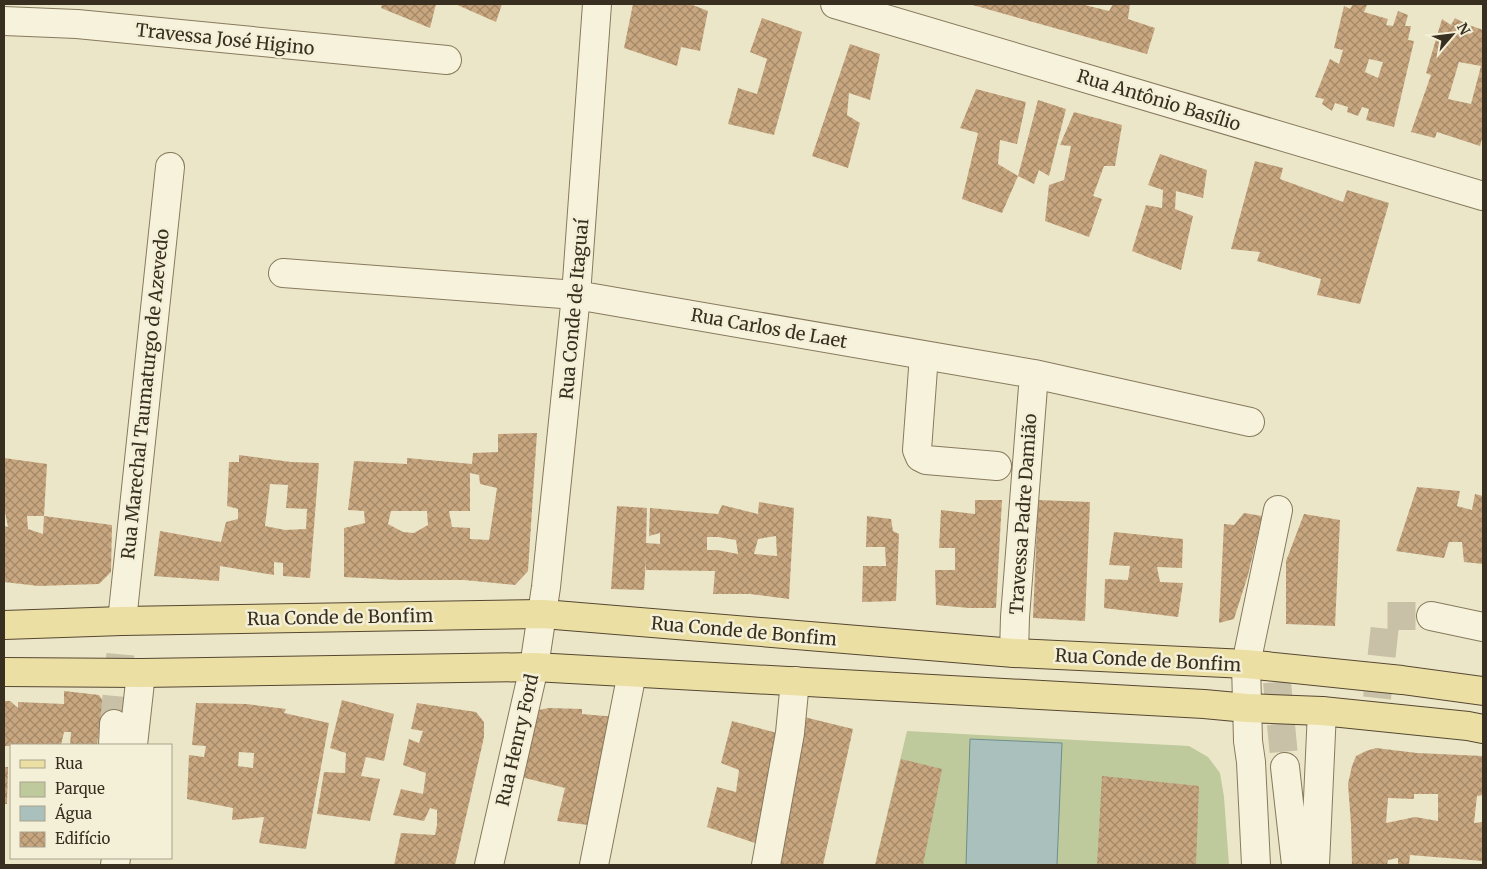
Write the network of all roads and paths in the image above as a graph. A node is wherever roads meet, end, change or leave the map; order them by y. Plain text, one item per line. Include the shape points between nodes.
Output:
1 (597, 4) edge
2 (835, 4) edge
3 (4, 21) edge
4 (447, 60) dead end
5 (170, 167) dead end
6 (1483, 196) edge
7 (283, 273) dead end
8 (576, 295) junction
9 (924, 355) junction
10 (1034, 374) junction
11 (1250, 422) dead end
12 (997, 466) dead end
13 (1278, 510) dead end
14 (543, 614) junction
15 (1483, 614) edge
16 (122, 621) junction
17 (4, 625) edge
18 (1483, 627) edge
19 (1014, 653) junction
20 (1246, 664) junction
21 (534, 667) junction
22 (4, 672) edge
23 (141, 673) junction
24 (632, 673) junction
25 (795, 681) junction
26 (1483, 690) edge
27 (1247, 708) junction
28 (1322, 711) junction
29 (1483, 728) edge
30 (133, 744) edge
31 (489, 865) edge
32 (594, 865) edge
33 (766, 865) edge
34 (1256, 865) edge
35 (1281, 865) edge
36 (1296, 865) edge
37 (1315, 865) edge

1 - 8 street, Rua Conde de Itaguaí
2 - 6 street, Rua Antônio Basílio
3 - 4 street, Travessa José Higino via 77,24
5 - 16 street, Rua Marechal Taumaturgo de Azevedo
7 - 8 street, Rua Carlos de Laet
8 - 9 street, Rua Carlos de Laet
8 - 14 street, Rua Conde de Itaguaí
9 - 10 street, Rua Carlos de Laet
9 - 12 street via 917,450 920,457
10 - 11 street, Rua Carlos de Laet
10 - 19 street, Travessa Padre Damião
13 - 20 street
14 - 16 main road, Rua Conde de Bonfim
14 - 19 main road, Rua Conde de Bonfim
14 - 21 street, Rua Henry Ford
15 - 18 street via 1431,616
16 - 17 main road, Rua Conde de Bonfim
19 - 20 main road, Rua Conde de Bonfim
20 - 26 main road, Rua Conde de Bonfim
20 - 27 street
21 - 23 main road
21 - 24 main road
21 - 31 street, Rua Henry Ford
22 - 23 main road
23 - 30 street
24 - 25 main road
24 - 32 street
25 - 27 main road
25 - 33 street via 790,733
27 - 28 main road
27 - 34 street
28 - 29 main road
28 - 37 street
35 - 36 street via 1285,767

